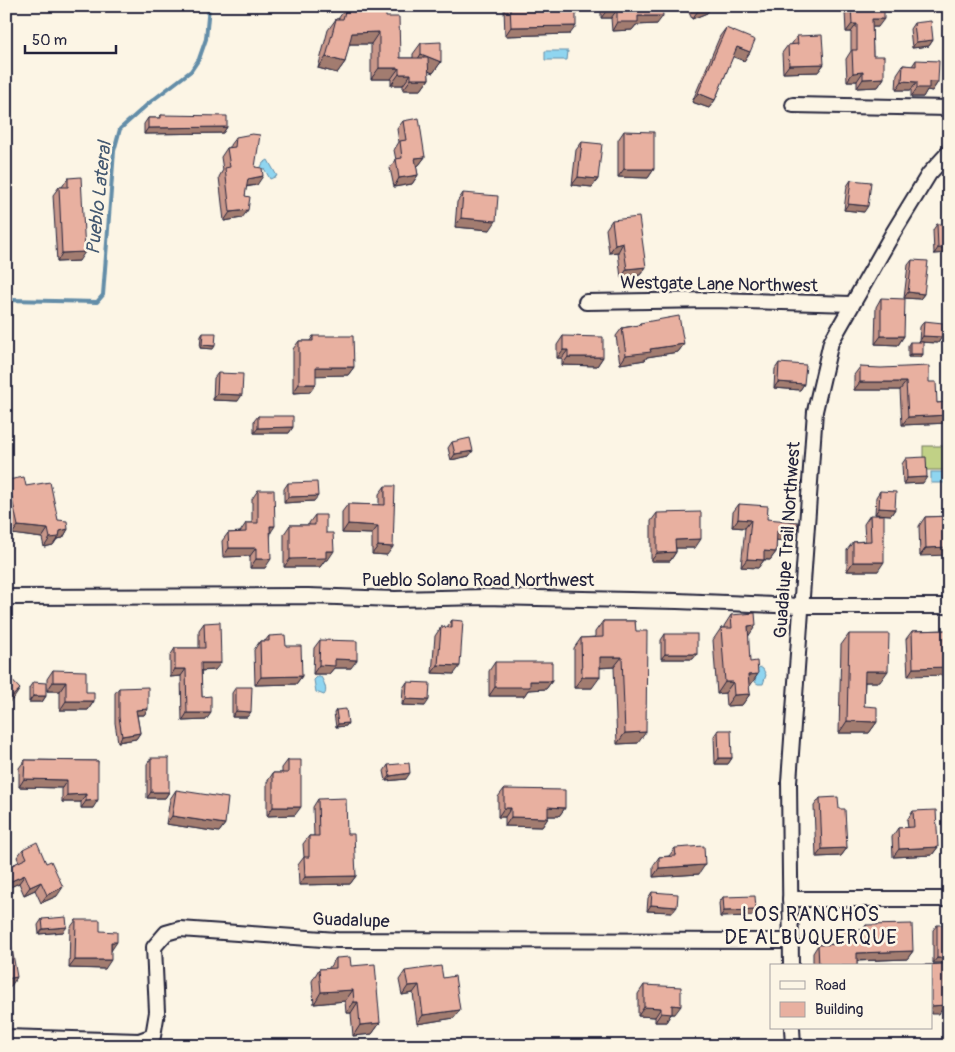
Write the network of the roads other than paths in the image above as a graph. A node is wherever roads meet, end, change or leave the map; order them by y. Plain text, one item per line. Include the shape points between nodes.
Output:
1 (792, 105) dead end
2 (949, 108) edge
3 (949, 152) edge
4 (586, 302) dead end
5 (852, 304) junction
6 (6, 597) edge
7 (800, 606) junction
8 (949, 606) edge
9 (790, 899) junction
10 (949, 899) edge
11 (791, 941) junction
12 (791, 964) edge
13 (792, 1030) edge
14 (6, 1037) edge
15 (793, 1046) edge

1 - 2 street
3 - 5 street, Guadalupe Trail Northwest via 929,174
4 - 5 street, Westgate Lane Northwest via 714,300
5 - 7 street, Guadalupe Trail Northwest via 831,342 815,411
6 - 7 street, Pueblo Solano Road Northwest via 485,597
7 - 8 street, Pueblo Solano Road Northwest
7 - 9 street, Guadalupe Trail Northwest via 789,782
9 - 10 street
9 - 11 street, Guadalupe Trail Northwest
11 - 12 street, Guadalupe Trail Northwest
11 - 14 street, Guadalupe via 337,940 180,929 166,933 154,947 157,1012 153,1036 139,1041
13 - 15 street

